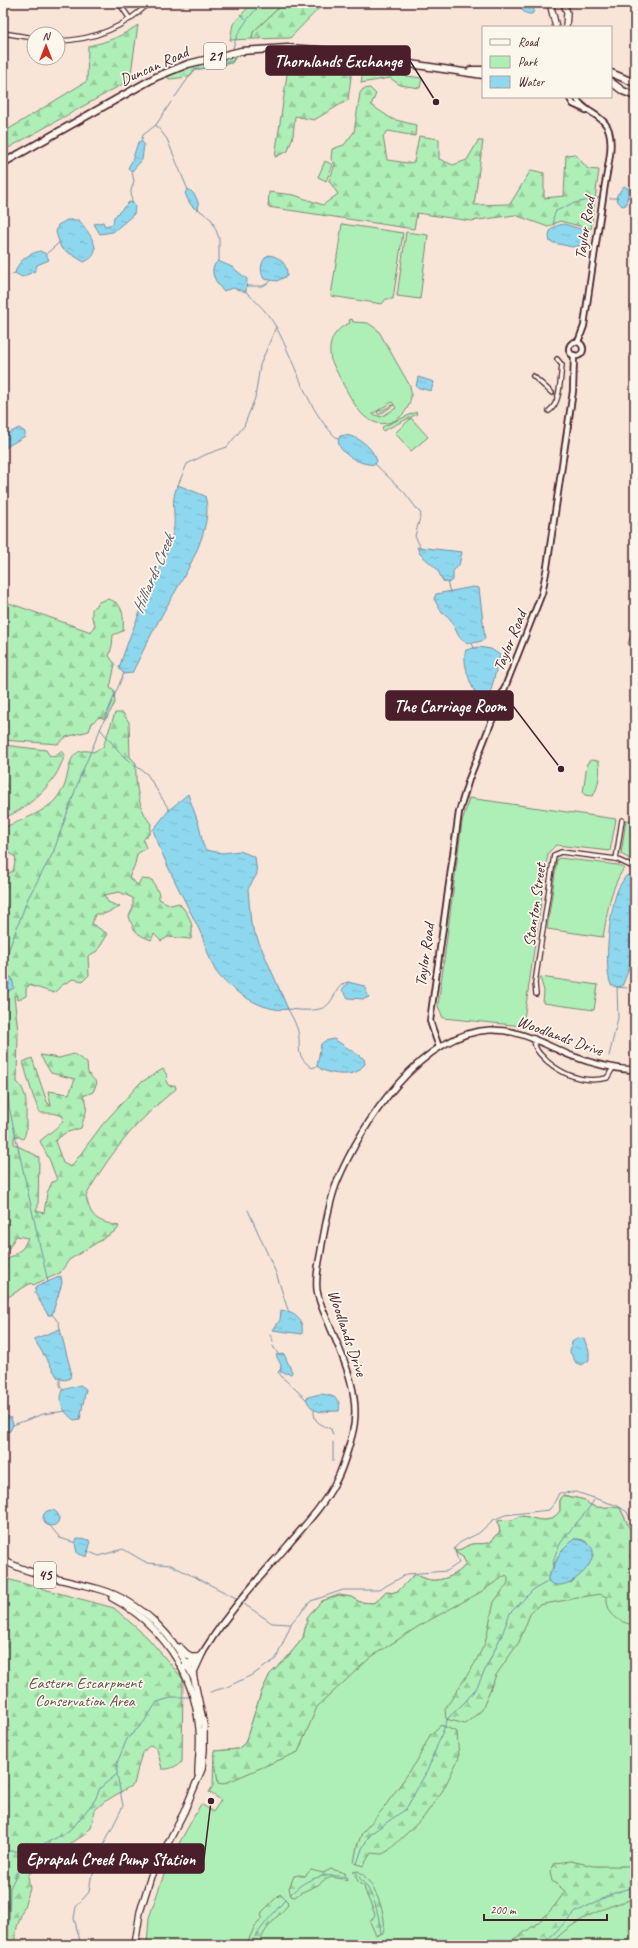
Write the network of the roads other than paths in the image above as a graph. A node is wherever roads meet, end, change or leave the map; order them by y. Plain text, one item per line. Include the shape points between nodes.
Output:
1 (119, 3) edge
2 (149, 3) edge
3 (550, 3) edge
4 (564, 3) edge
5 (130, 19) junction
6 (556, 26) edge
7 (566, 26) edge
8 (3, 33) edge
9 (26, 37) edge
10 (66, 40) edge
11 (451, 69) junction
12 (482, 70) edge
13 (612, 73) edge
14 (482, 75) edge
15 (612, 83) edge
16 (635, 83) edge
17 (635, 96) edge
18 (570, 98) edge
19 (577, 98) edge
20 (602, 118) junction
21 (3, 163) edge
22 (578, 342) junction
23 (574, 355) junction
24 (557, 359) dead end
25 (533, 376) dead end
26 (552, 394) dead end
27 (549, 411) dead end
28 (622, 820) dead end
29 (616, 859) junction
30 (635, 868) edge
31 (536, 994) dead end
32 (534, 1038) junction
33 (439, 1047) junction
34 (613, 1068) junction
35 (635, 1070) edge
36 (3, 1560) edge
37 (88, 1586) junction
38 (148, 1616) junction
39 (202, 1654) junction
40 (180, 1663) junction
41 (187, 1667) junction
42 (195, 1683) junction
43 (198, 1765) junction
44 (198, 1776) junction
45 (135, 1945) edge

1 - 5 street
2 - 5 street
3 - 6 main road
4 - 7 main road via 567,13
5 - 10 street via 99,35
8 - 9 street
11 - 12 highway, Duncan Road / 21
11 - 14 highway, Duncan Road / 21
11 - 21 highway, Duncan Road / 21 via 288,48 241,51 214,56 149,80
13 - 16 highway
15 - 17 highway
18 - 20 street via 577,107
19 - 20 street via 581,105
20 - 22 street, Taylor Road via 609,130 610,146 584,326
22 - 23 street via 582,352
22 - 23 street via 570,346 570,352
23 - 33 street, Taylor Road via 572,391 548,568 542,593 469,779 459,812 430,1021
24 - 27 street via 561,363 561,370 556,404
25 - 26 street
28 - 29 street
29 - 30 street, Stanton Street
29 - 31 street, Stanton Street via 561,852 554,855 535,983
32 - 33 main road, Woodlands Drive via 507,1031 482,1031 464,1034
32 - 34 main road, Woodlands Drive via 582,1060
32 - 34 street via 535,1048 539,1054 572,1077 607,1078
33 - 39 main road, Woodlands Drive via 393,1090 373,1114 338,1180 327,1215 316,1278 317,1291 354,1391 356,1410 353,1434 336,1481 321,1505 241,1600
34 - 35 main road, Woodlands Drive
36 - 37 main road, 45 via 26,1570
37 - 38 main road, 45 via 122,1599
37 - 40 main road via 143,1618
38 - 39 main road via 166,1629 187,1655 193,1658
38 - 41 main road, 45 via 170,1639
39 - 41 main road
39 - 42 main road via 194,1672
40 - 41 main road
40 - 43 main road via 191,1689 198,1716
41 - 42 main road, 45
41 - 43 main road via 200,1718 202,1747
42 - 44 main road via 205,1731 202,1769
43 - 44 main road
44 - 45 main road via 184,1812 151,1876 140,1912

